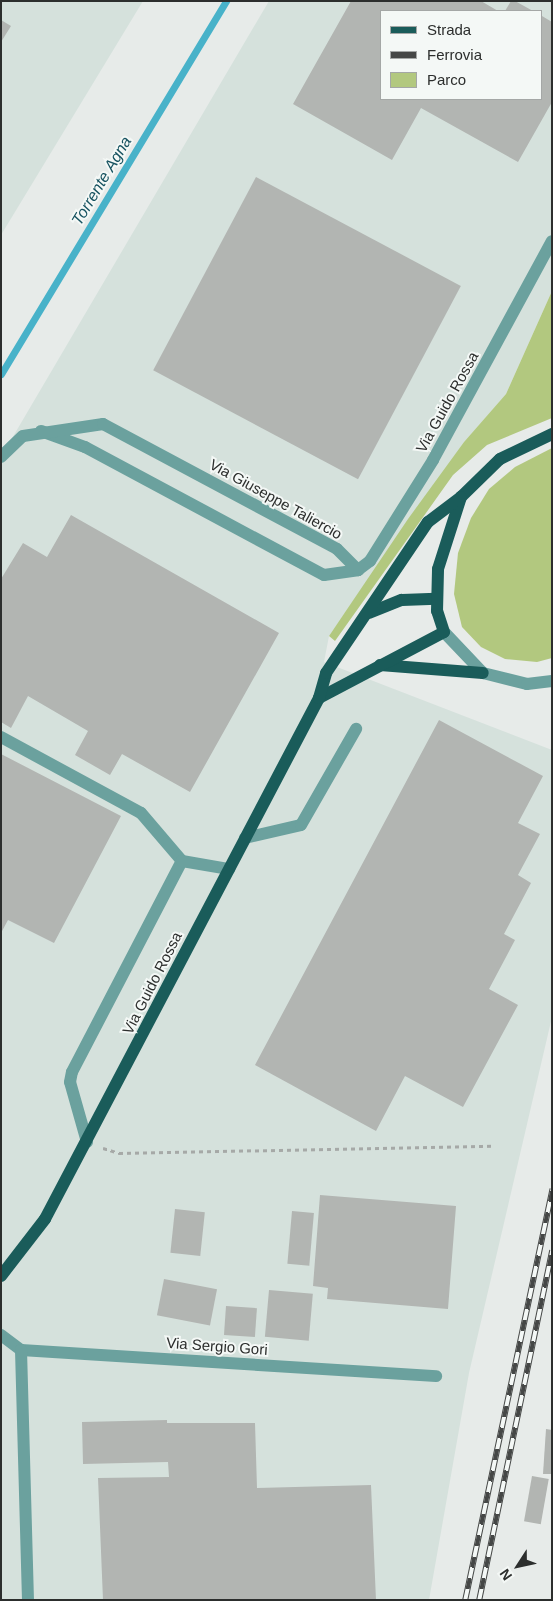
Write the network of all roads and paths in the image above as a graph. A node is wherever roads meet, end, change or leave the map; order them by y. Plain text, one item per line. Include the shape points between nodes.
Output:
1 (552, 241) edge
2 (41, 431) junction
3 (552, 434) edge
4 (1, 457) edge
5 (461, 497) junction
6 (358, 570) junction
7 (436, 599) junction
8 (366, 614) junction
9 (444, 632) junction
10 (375, 665) junction
11 (483, 673) junction
12 (552, 681) edge
13 (319, 698) junction
14 (356, 729) dead end
15 (1, 737) edge
16 (245, 838) junction
17 (182, 861) junction
18 (229, 868) junction
19 (87, 1142) junction
20 (493, 1146) dead end
21 (1, 1276) edge
22 (1, 1335) edge
23 (21, 1350) junction
24 (436, 1376) dead end
25 (28, 1600) edge

1 - 6 street, Via Guido Rossa via 433,460 370,561
2 - 4 street, Via Giuseppe Taliercio via 13,443
2 - 6 street via 85,447 324,575
2 - 6 street, Via Giuseppe Taliercio via 103,424 337,549
3 - 5 main road, Via Guido Rossa via 500,459
5 - 7 main road via 441,550
5 - 8 main road, Via Guido Rossa via 428,522
7 - 8 main road via 402,600
7 - 9 main road
8 - 13 main road, Via Guido Rossa via 326,673
9 - 10 main road
9 - 11 street
10 - 11 main road
10 - 13 main road
11 - 12 street via 527,684
13 - 16 main road, Via Guido Rossa
14 - 16 street via 302,825
15 - 17 street via 141,812
16 - 18 main road, Via Guido Rossa
17 - 18 street
17 - 19 street via 72,1072 70,1082
18 - 19 main road, Via Guido Rossa
19 - 20 path via 119,1153
19 - 21 main road, Via Guido Rossa via 45,1219
22 - 23 street
23 - 24 street, Via Sergio Gori
23 - 25 street

